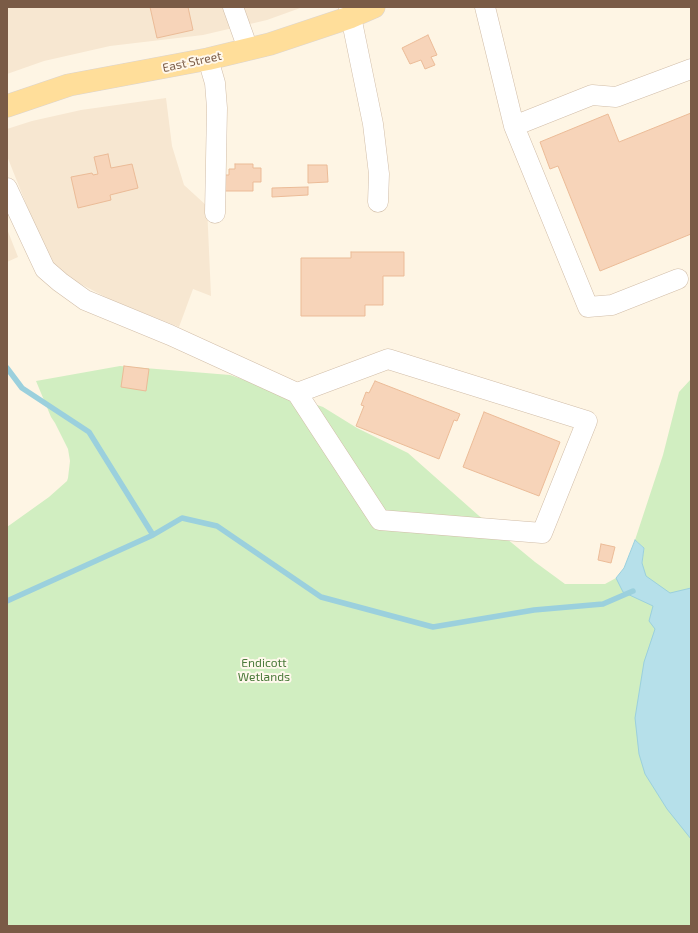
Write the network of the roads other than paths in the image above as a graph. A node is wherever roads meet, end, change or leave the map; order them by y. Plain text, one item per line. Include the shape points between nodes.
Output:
1 (233, 7) edge
2 (374, 7) edge
3 (485, 7) edge
4 (350, 12) edge
5 (248, 49) junction
6 (208, 59) junction
7 (691, 69) edge
8 (7, 106) edge
9 (514, 126) junction
10 (7, 188) edge
11 (378, 202) dead end
12 (215, 213) dead end
13 (678, 279) dead end
14 (297, 393) junction

1 - 5 street
2 - 4 main road, East Street
3 - 9 street
4 - 5 main road, East Street via 270,44
4 - 11 street via 373,124
5 - 6 main road, East Street
6 - 8 main road, East Street via 69,86
6 - 12 street via 215,83 217,108
7 - 9 street via 616,97 592,95
9 - 13 street via 588,308 612,305
10 - 14 street via 45,269 60,282 86,300
14 - 14 street via 380,520 542,533 587,422 388,359

